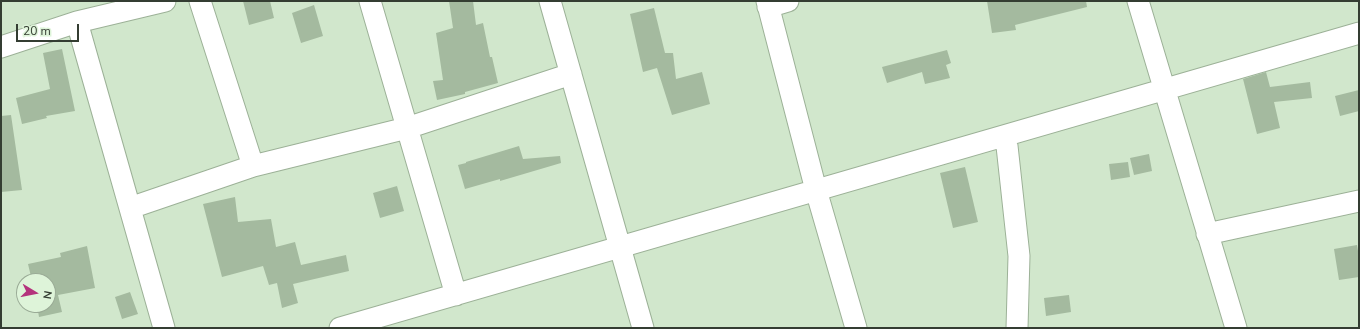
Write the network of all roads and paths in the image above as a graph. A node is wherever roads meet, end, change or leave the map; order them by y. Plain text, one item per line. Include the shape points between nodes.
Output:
1 (165, 1) edge
2 (200, 1) edge
3 (370, 1) edge
4 (550, 1) edge
5 (788, 1) edge
6 (1138, 1) edge
7 (768, 4) edge
8 (77, 22) junction
9 (1359, 33) edge
10 (1, 47) edge
11 (571, 74) junction
12 (1164, 90) junction
13 (408, 128) junction
14 (1001, 137) junction
15 (253, 166) junction
16 (816, 190) junction
17 (1359, 201) edge
18 (130, 208) junction
19 (1207, 234) junction
20 (620, 247) junction
21 (456, 294) junction
22 (164, 328) edge
23 (340, 328) edge
24 (644, 328) edge
25 (856, 328) edge
26 (1017, 328) edge
27 (1236, 328) edge

1 - 8 street
2 - 15 street
3 - 13 street
4 - 11 street
5 - 7 street
6 - 12 street
7 - 16 street
8 - 10 street
8 - 18 street
9 - 12 street
11 - 13 street
11 - 20 street
12 - 14 street
12 - 19 street
13 - 15 street
13 - 21 street
14 - 16 street
14 - 26 street via 1007,146 1019,256
15 - 18 street
16 - 20 street
16 - 25 street
17 - 19 street
18 - 22 street
19 - 27 street
20 - 21 street
20 - 24 street
21 - 23 street

